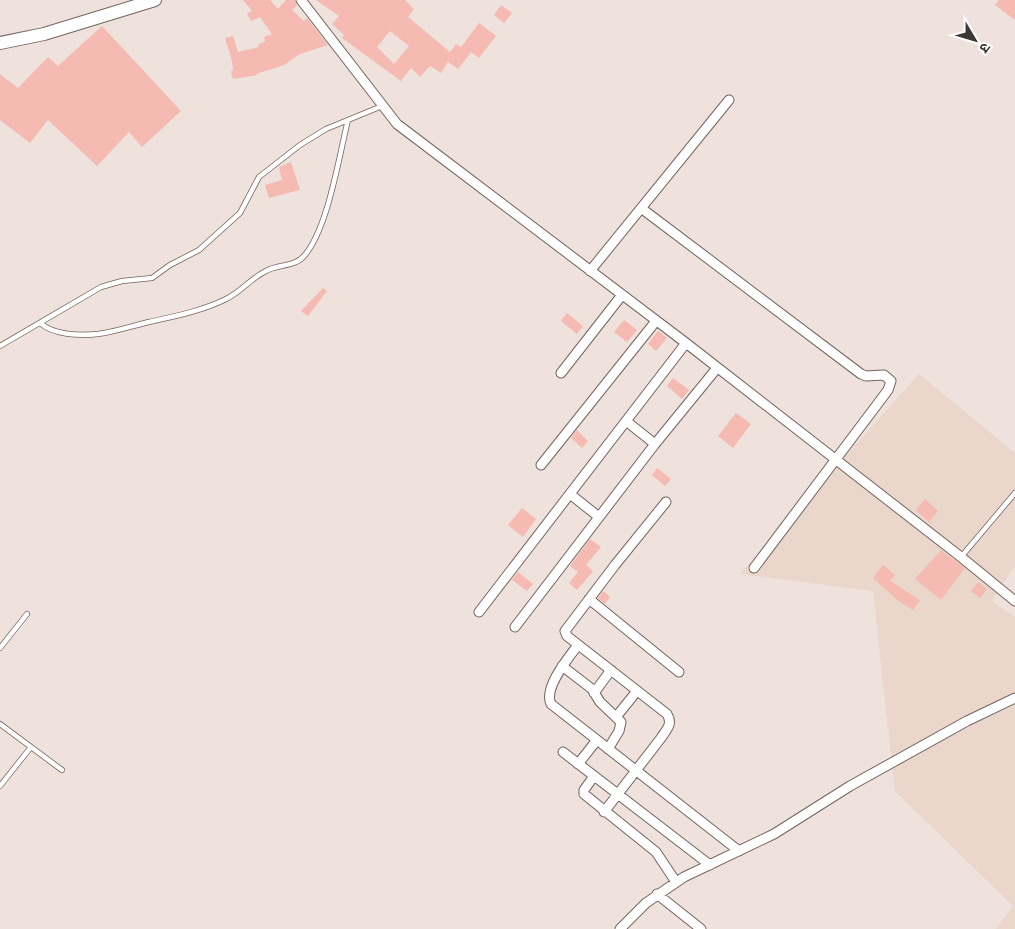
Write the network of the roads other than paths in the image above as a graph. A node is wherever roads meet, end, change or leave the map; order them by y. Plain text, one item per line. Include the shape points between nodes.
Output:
1 (155, 0) edge
2 (301, 0) edge
3 (0, 43) edge
4 (729, 100) dead end
5 (382, 106) junction
6 (348, 120) junction
7 (641, 208) junction
8 (590, 271) junction
9 (622, 295) junction
10 (656, 321) junction
11 (40, 322) junction
12 (686, 344) junction
13 (0, 346) edge
14 (717, 368) junction
15 (561, 373) dead end
16 (626, 422) junction
17 (655, 444) junction
18 (836, 461) junction
19 (541, 465) dead end
20 (1015, 493) edge
21 (570, 494) junction
22 (666, 502) dead end
23 (599, 517) junction
24 (961, 557) junction
25 (754, 568) dead end
26 (589, 598) junction
27 (1015, 601) edge
28 (479, 612) dead end
29 (27, 614) dead end
30 (515, 627) dead end
31 (578, 645) junction
32 (0, 648) edge
33 (562, 666) junction
34 (611, 670) junction
35 (679, 672) dead end
36 (637, 691) junction
37 (594, 693) junction
38 (1015, 698) edge
39 (616, 717) junction
40 (0, 724) edge
41 (596, 740) junction
42 (31, 747) junction
43 (608, 749) junction
44 (564, 752) dead end
45 (578, 764) junction
46 (62, 770) dead end
47 (636, 771) junction
48 (594, 776) junction
49 (0, 786) edge
50 (618, 794) junction
51 (604, 812) junction
52 (739, 851) junction
53 (710, 865) junction
54 (676, 882) junction
55 (657, 894) junction
56 (620, 929) edge
57 (701, 929) edge

1 - 3 main road via 44,34
2 - 5 street
4 - 7 street
5 - 6 lane
5 - 8 street via 397,124
6 - 11 lane via 312,136 259,177 240,214 199,250 152,278 101,287
6 - 11 lane via 317,234 297,262 265,271 225,300 114,331 97,334 60,332 50,330
7 - 8 street
7 - 18 street via 861,374 888,378 891,385 888,390
8 - 9 street
9 - 10 street
9 - 15 street
10 - 12 street
10 - 19 street
11 - 13 lane
12 - 14 street
12 - 16 street
14 - 17 street
14 - 18 street
16 - 17 street
16 - 21 street
17 - 23 street
18 - 24 street
18 - 25 street
20 - 24 lane
21 - 23 street
21 - 28 street
22 - 26 street
23 - 30 street
24 - 27 street
26 - 31 street via 565,631
26 - 35 street
29 - 32 lane
31 - 33 street
31 - 34 street
33 - 37 street
33 - 41 street via 549,700
34 - 36 street
34 - 37 street
36 - 39 street
36 - 47 street via 670,719 670,725
37 - 39 street
38 - 52 street via 967,721 850,786 774,834
39 - 43 street via 621,725
40 - 42 lane
41 - 43 street
41 - 45 street
42 - 46 lane
42 - 49 lane
43 - 47 street
44 - 45 street
45 - 48 street
47 - 50 street
47 - 52 street
48 - 50 street
48 - 51 street via 584,794
50 - 51 street
50 - 53 street
51 - 54 street via 656,852
52 - 53 street
53 - 54 street
54 - 55 street
55 - 56 street
55 - 57 street

